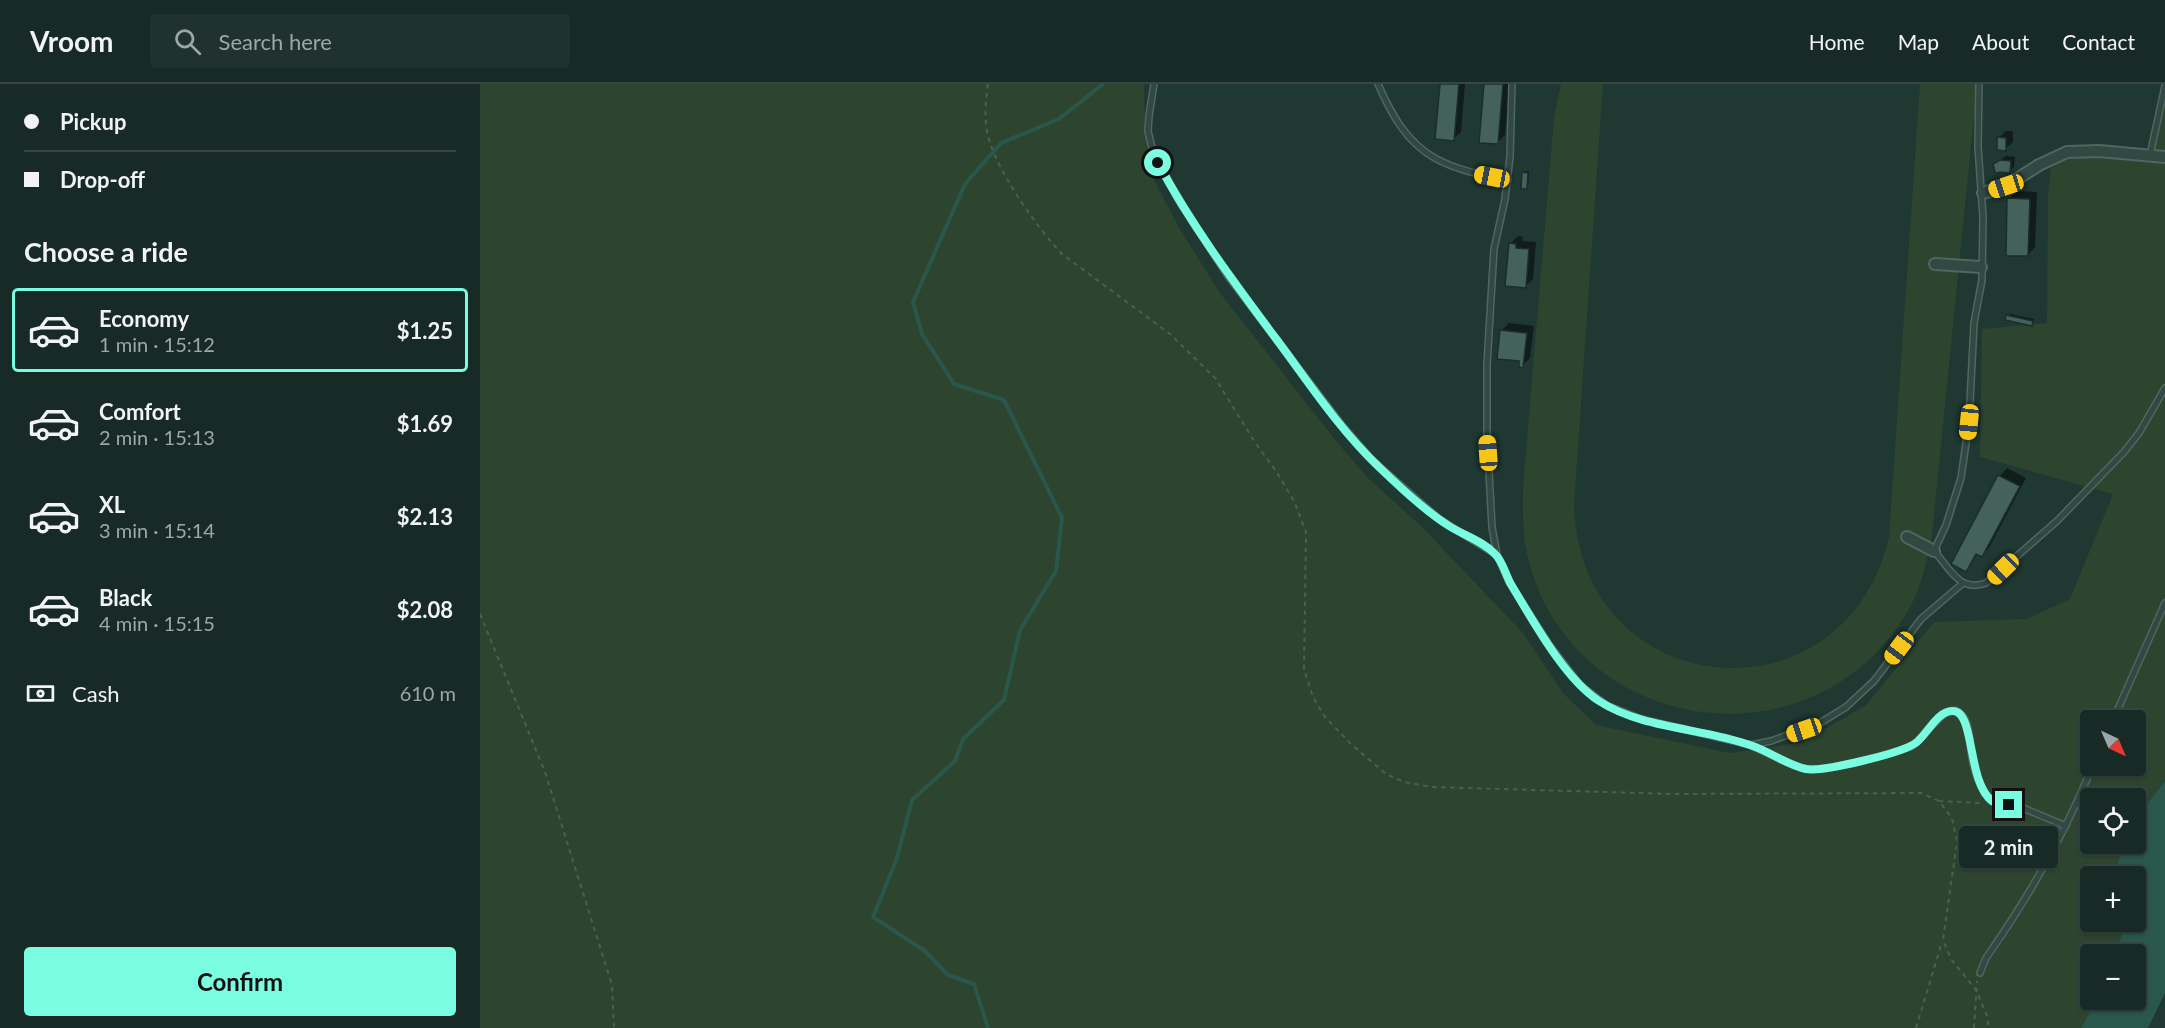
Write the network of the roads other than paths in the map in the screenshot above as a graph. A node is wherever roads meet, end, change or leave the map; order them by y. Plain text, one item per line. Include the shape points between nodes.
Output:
1 (1155, 84) edge
2 (1378, 84) edge
3 (1512, 84) edge
4 (1979, 84) edge
5 (2165, 86) edge
6 (2150, 157) junction
7 (2165, 157) edge
8 (1508, 180) junction
9 (1983, 193) junction
10 (1935, 264) dead end
11 (1982, 267) junction
12 (2165, 388) edge
13 (1907, 537) dead end
14 (1934, 550) junction
15 (1497, 555) junction
16 (1964, 583) junction
17 (2165, 603) edge
18 (2117, 710) edge
19 (1751, 745) junction
20 (2088, 776) edge
21 (2066, 826) junction
22 (1980, 973) road end

1 - 15 lane via 1148,131 1152,148 1177,198 1228,276 1372,460 1439,519
2 - 8 lane via 1397,123 1424,152 1464,171
3 - 8 lane
4 - 9 lane via 1978,147
5 - 6 lane
6 - 7 street
6 - 9 street via 2067,152 2006,186
8 - 15 lane via 1494,249 1487,365 1492,526
9 - 11 lane
10 - 11 street
11 - 14 lane via 1974,323 1965,462 1946,525
12 - 16 lane via 2132,443 2057,521 1991,580 1976,586
13 - 14 street
14 - 16 lane
15 - 19 lane via 1539,630 1590,694 1634,717
16 - 19 lane via 1921,619 1874,681 1846,707 1804,730
17 - 18 lane
19 - 21 lane via 1804,769 1828,768 1913,746 1944,713 1955,711 1967,723 1976,776 1988,797
20 - 21 lane
21 - 22 lane

